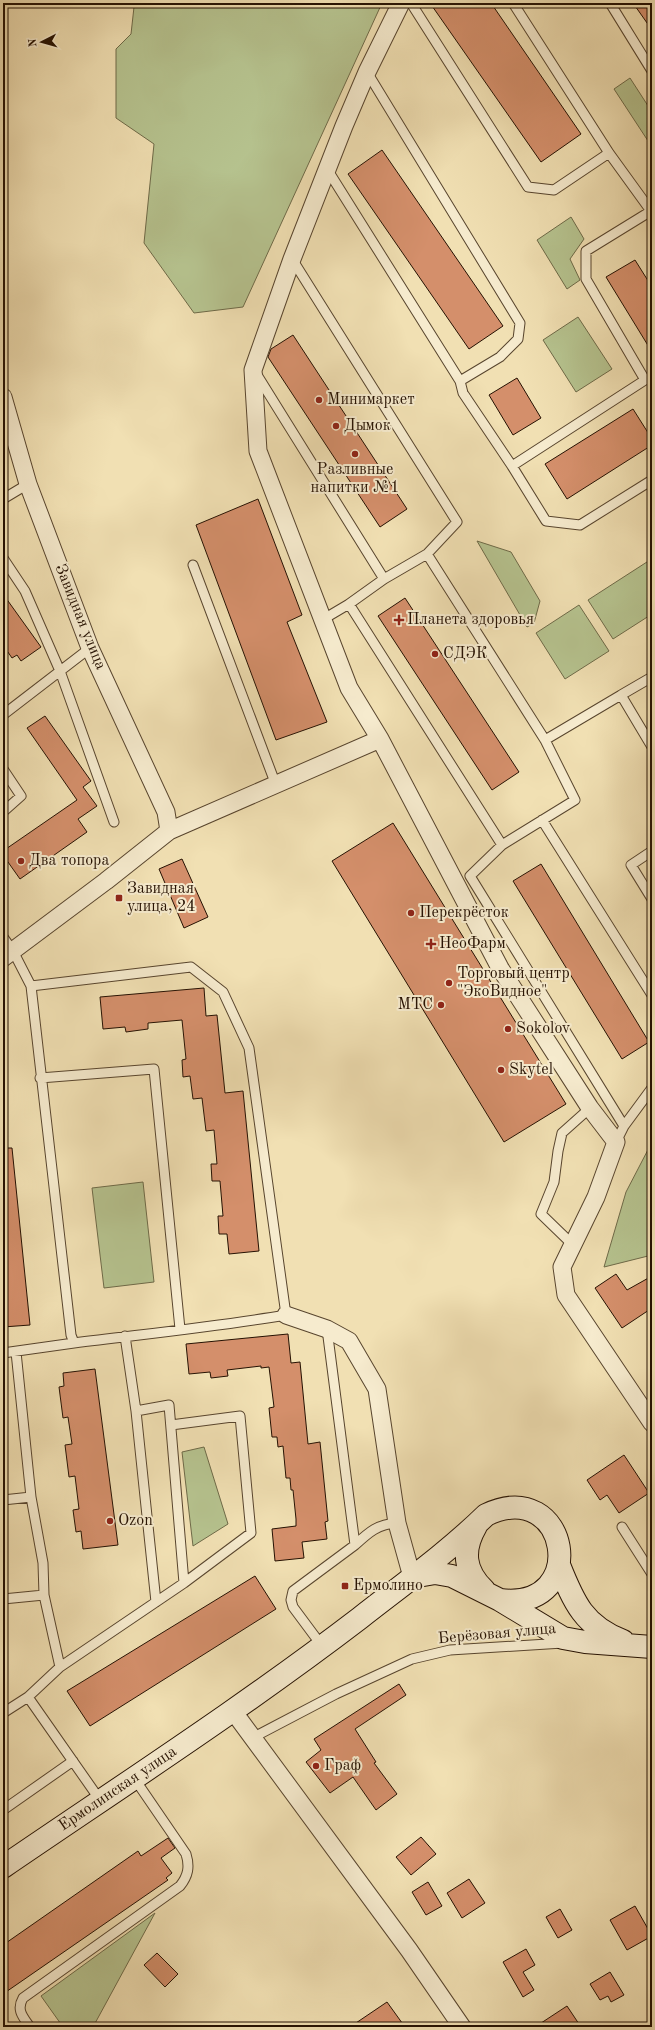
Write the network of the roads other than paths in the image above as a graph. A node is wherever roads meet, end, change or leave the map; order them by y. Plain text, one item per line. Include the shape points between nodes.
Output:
1 (401, 3) edge
2 (412, 3) edge
3 (513, 3) edge
4 (610, 3) edge
5 (652, 70) edge
6 (367, 72) junction
7 (609, 153) junction
8 (327, 169) junction
9 (651, 212) edge
10 (292, 259) junction
11 (253, 370) junction
12 (460, 380) junction
13 (3, 397) edge
14 (512, 466) junction
15 (652, 480) edge
16 (28, 484) junction
17 (3, 499) edge
18 (427, 554) junction
19 (3, 558) edge
20 (193, 565) dead end
21 (384, 579) junction
22 (349, 604) junction
23 (322, 620) junction
24 (90, 648) junction
25 (60, 671) junction
26 (652, 677) edge
27 (621, 695) junction
28 (3, 715) edge
29 (380, 739) junction
30 (545, 740) junction
31 (652, 747) edge
32 (3, 769) edge
33 (276, 786) junction
34 (3, 812) edge
35 (542, 820) junction
36 (114, 822) dead end
37 (169, 831) junction
38 (502, 845) junction
39 (652, 851) edge
40 (652, 899) edge
41 (3, 937) edge
42 (8, 954) edge
43 (31, 986) junction
44 (652, 995) edge
45 (40, 1078) junction
46 (652, 1088) edge
47 (590, 1108) junction
48 (624, 1126) junction
49 (616, 1142) junction
50 (573, 1244) junction
51 (286, 1316) junction
52 (180, 1329) junction
53 (328, 1329) junction
54 (125, 1336) junction
55 (74, 1343) junction
56 (16, 1352) junction
57 (3, 1353) edge
58 (136, 1411) junction
59 (650, 1418) edge
60 (171, 1425) junction
61 (31, 1497) junction
62 (3, 1500) edge
63 (397, 1523) junction
64 (476, 1525) junction
65 (622, 1527) dead end
66 (355, 1545) junction
67 (559, 1565) junction
68 (652, 1574) edge
69 (412, 1578) junction
70 (184, 1583) junction
71 (44, 1595) junction
72 (493, 1596) junction
73 (3, 1599) edge
74 (156, 1602) junction
75 (585, 1642) junction
76 (643, 1646) edge
77 (322, 1647) junction
78 (60, 1667) junction
79 (28, 1697) junction
80 (233, 1711) junction
81 (3, 1713) edge
82 (254, 1737) junction
83 (73, 1761) junction
84 (134, 1778) junction
85 (100, 1800) junction
86 (3, 1810) edge
87 (3, 1866) edge
88 (30, 2027) edge
89 (462, 2027) edge

1 - 6 street
2 - 7 lane via 528,187 554,190
3 - 7 lane
4 - 5 lane
6 - 8 street
6 - 12 lane via 520,324 518,339 500,357
7 - 9 lane
8 - 10 street
8 - 12 lane
9 - 14 lane via 586,251 586,279 645,380
10 - 11 street
10 - 18 lane via 457,522
11 - 21 lane
11 - 23 street via 258,451
12 - 14 lane via 463,393
13 - 16 street, Завидная улица
14 - 15 lane via 546,521 580,525
16 - 17 lane
16 - 24 street, Завидная улица
18 - 21 lane
18 - 30 lane
19 - 25 lane via 25,591
20 - 33 lane
21 - 22 lane
22 - 23 lane
22 - 38 lane
23 - 29 street via 349,688
24 - 25 lane
24 - 37 street, Завидная улица via 166,812
25 - 28 lane
25 - 36 lane
26 - 27 lane
27 - 30 lane
27 - 31 lane
29 - 33 street
29 - 47 street via 500,968
30 - 35 lane via 574,800
32 - 34 lane via 21,796
33 - 37 street
35 - 38 lane
35 - 44 lane
37 - 42 street
38 - 48 lane via 470,876
39 - 40 lane via 631,865
41 - 42 lane
42 - 43 lane
43 - 45 lane
43 - 51 lane via 191,967 223,992 249,1048
45 - 52 lane via 154,1069
45 - 55 lane via 70,1328
46 - 48 lane
47 - 49 street
47 - 50 lane via 562,1133 554,1182 541,1214
48 - 49 lane
49 - 50 street via 596,1197
50 - 59 street via 562,1267 566,1295
51 - 52 lane
51 - 53 street
52 - 54 lane
53 - 63 street via 349,1341 377,1389
53 - 66 lane
54 - 55 lane
54 - 58 lane
55 - 56 lane
56 - 57 lane
56 - 61 lane
58 - 60 lane via 169,1405
58 - 74 lane
60 - 70 lane
60 - 70 lane via 240,1416 251,1533
61 - 62 lane
61 - 71 lane via 44,1563
63 - 66 lane via 384,1524 369,1532
63 - 69 street
64 - 67 street via 486,1515 499,1509 513,1507 534,1512 550,1524 558,1537
64 - 69 street, Ермолинская улица
64 - 72 street via 469,1538 466,1553 468,1568 475,1582
65 - 68 lane
66 - 77 lane via 293,1591 293,1607
67 - 72 street via 554,1578 538,1595 515,1602
67 - 76 street via 570,1593 585,1617 604,1634
69 - 72 street via 435,1573 452,1576
69 - 77 street, Ермолинская улица
70 - 74 lane
71 - 73 lane
71 - 78 lane
72 - 75 street via 563,1638
74 - 78 lane
75 - 76 street
75 - 82 lane, Берёзовая улица via 450,1650 412,1660 336,1694
77 - 80 street, Ермолинская улица
78 - 79 lane
79 - 81 lane
79 - 83 lane
80 - 82 street
80 - 84 street, Ермолинская улица
82 - 89 street
83 - 85 lane
83 - 86 lane
84 - 85 street, Ермолинская улица
84 - 88 lane via 186,1854 187,1876 180,1886 23,1998 19,2005 20,2013
85 - 87 street, Ермолинская улица

